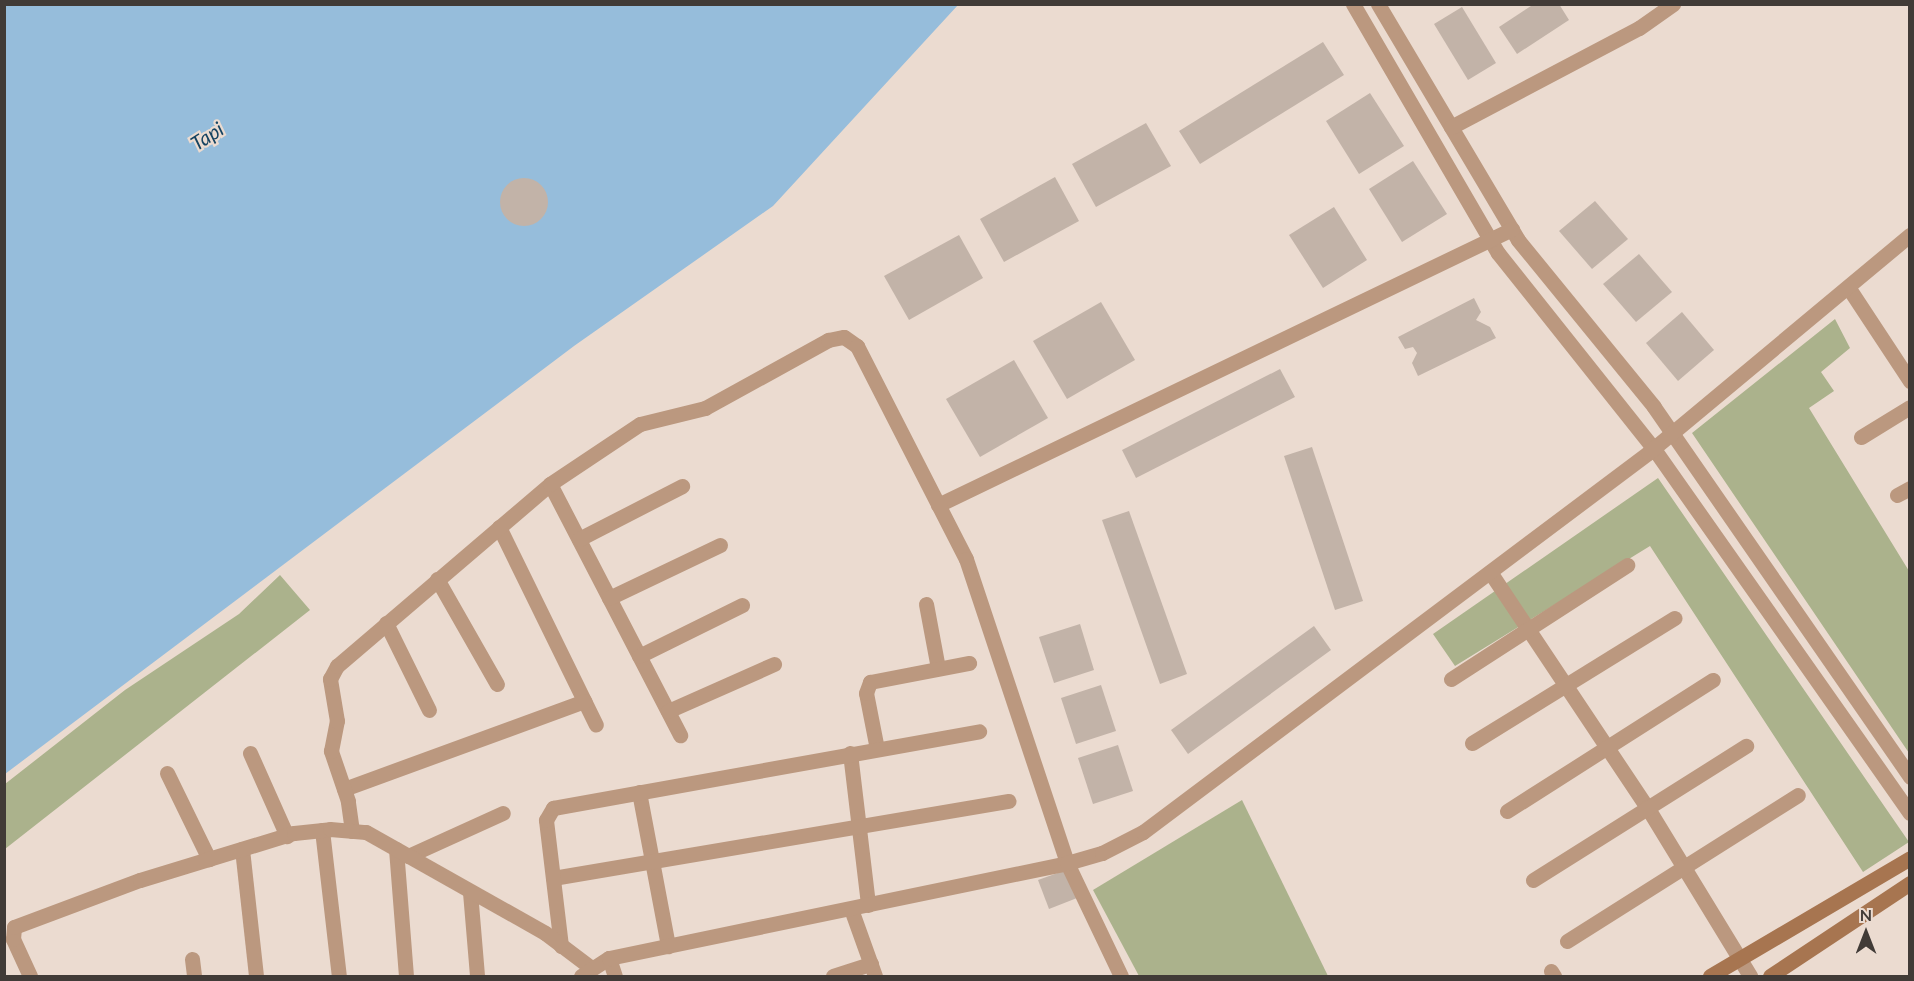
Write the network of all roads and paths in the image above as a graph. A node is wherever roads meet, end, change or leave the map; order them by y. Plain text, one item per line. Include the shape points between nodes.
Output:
1 (1353, 4) edge
2 (1378, 4) edge
3 (1673, 4) edge
4 (1450, 127) junction
5 (1512, 229) junction
6 (1910, 235) edge
7 (1492, 241) junction
8 (1848, 287) junction
9 (1910, 381) edge
10 (1910, 408) edge
11 (1672, 434) junction
12 (1861, 437) dead end
13 (1654, 449) junction
14 (550, 484) junction
15 (682, 486) dead end
16 (938, 505) junction
17 (499, 527) junction
18 (579, 539) junction
19 (720, 545) dead end
20 (1627, 565) dead end
21 (1490, 572) junction
22 (437, 579) junction
23 (609, 598) junction
24 (926, 604) dead end
25 (742, 605) dead end
26 (1674, 618) dead end
27 (387, 623) junction
28 (1527, 627) junction
29 (639, 656) junction
30 (969, 663) dead end
31 (774, 664) dead end
32 (938, 668) junction
33 (1451, 679) dead end
34 (1713, 680) dead end
35 (497, 684) dead end
36 (1565, 686) junction
37 (584, 701) junction
38 (429, 710) dead end
39 (668, 711) junction
40 (596, 725) dead end
41 (979, 731) dead end
42 (680, 735) dead end
43 (1472, 743) dead end
44 (1746, 746) dead end
45 (877, 748) junction
46 (1608, 749) junction
47 (250, 753) dead end
48 (850, 753) junction
49 (167, 773) dead end
50 (1910, 777) edge
51 (344, 789) junction
52 (639, 792) junction
53 (1798, 795) dead end
54 (1009, 801) dead end
55 (1647, 807) junction
56 (1507, 811) dead end
57 (503, 813) dead end
58 (1910, 813) edge
59 (860, 826) junction
60 (322, 830) junction
61 (352, 831) junction
62 (287, 836) junction
63 (242, 849) junction
64 (402, 852) junction
65 (1910, 858) edge
66 (209, 859) junction
67 (652, 861) junction
68 (1067, 863) junction
69 (1685, 870) junction
70 (553, 878) junction
71 (1533, 880) dead end
72 (1910, 883) edge
73 (471, 892) junction
74 (868, 905) junction
75 (850, 909) junction
76 (9, 930) edge
77 (1567, 941) dead end
78 (561, 946) junction
79 (668, 946) junction
80 (1738, 957) junction
81 (609, 958) junction
82 (192, 959) dead end
83 (873, 970) edge
84 (585, 972) edge
85 (30, 976) edge
86 (194, 976) edge
87 (256, 976) edge
88 (339, 976) edge
89 (406, 976) edge
90 (477, 976) edge
91 (615, 976) edge
92 (833, 976) edge
93 (1121, 976) edge
94 (1710, 976) edge
95 (1750, 976) edge
96 (1770, 976) edge

1 - 7 street
2 - 4 street
3 - 4 street via 1640,28
4 - 5 street
5 - 7 street
5 - 11 street
6 - 8 street
7 - 13 street
7 - 16 street
8 - 9 street
8 - 11 street
10 - 12 street
11 - 13 street
11 - 50 street
13 - 21 street
13 - 58 street
14 - 16 street via 640,424 705,408 828,340 844,337 857,346
14 - 17 street
14 - 18 street
15 - 18 street
16 - 68 street via 966,559
17 - 22 street
17 - 37 street
18 - 23 street
19 - 23 street
20 - 28 street
21 - 28 street
21 - 68 street via 1143,832 1102,853
22 - 27 street
22 - 35 street
23 - 29 street
24 - 32 street
25 - 29 street
26 - 36 street
27 - 38 street
27 - 51 street via 337,666 330,679 337,721 332,751
28 - 33 street
28 - 36 street
29 - 39 street
30 - 32 street
31 - 39 street
32 - 45 street via 870,682 866,693
34 - 46 street
36 - 43 street
36 - 46 street
37 - 40 street
37 - 51 street
39 - 42 street
41 - 45 street
44 - 55 street
45 - 48 street
46 - 55 street
46 - 56 street
47 - 62 street
48 - 52 street
48 - 59 street
49 - 66 street
51 - 61 street
52 - 67 street
52 - 70 street via 548,811
53 - 69 street
54 - 59 street
55 - 69 street
55 - 71 street
57 - 64 street
59 - 67 street
59 - 74 street
60 - 61 street
60 - 62 street
60 - 88 street
61 - 64 street via 366,832
62 - 63 street
63 - 66 street
63 - 87 street
64 - 73 street
64 - 89 street
65 - 80 street
66 - 76 street via 140,880
67 - 70 street
67 - 79 street
68 - 74 street
68 - 93 street
69 - 77 street
69 - 80 street
70 - 78 street
72 - 96 street
73 - 78 street
73 - 90 street
74 - 75 street
75 - 79 street
75 - 83 street
76 - 85 street
78 - 84 street
79 - 81 street
80 - 94 street
80 - 95 street
81 - 84 street
81 - 91 street
82 - 86 street
83 - 92 street

